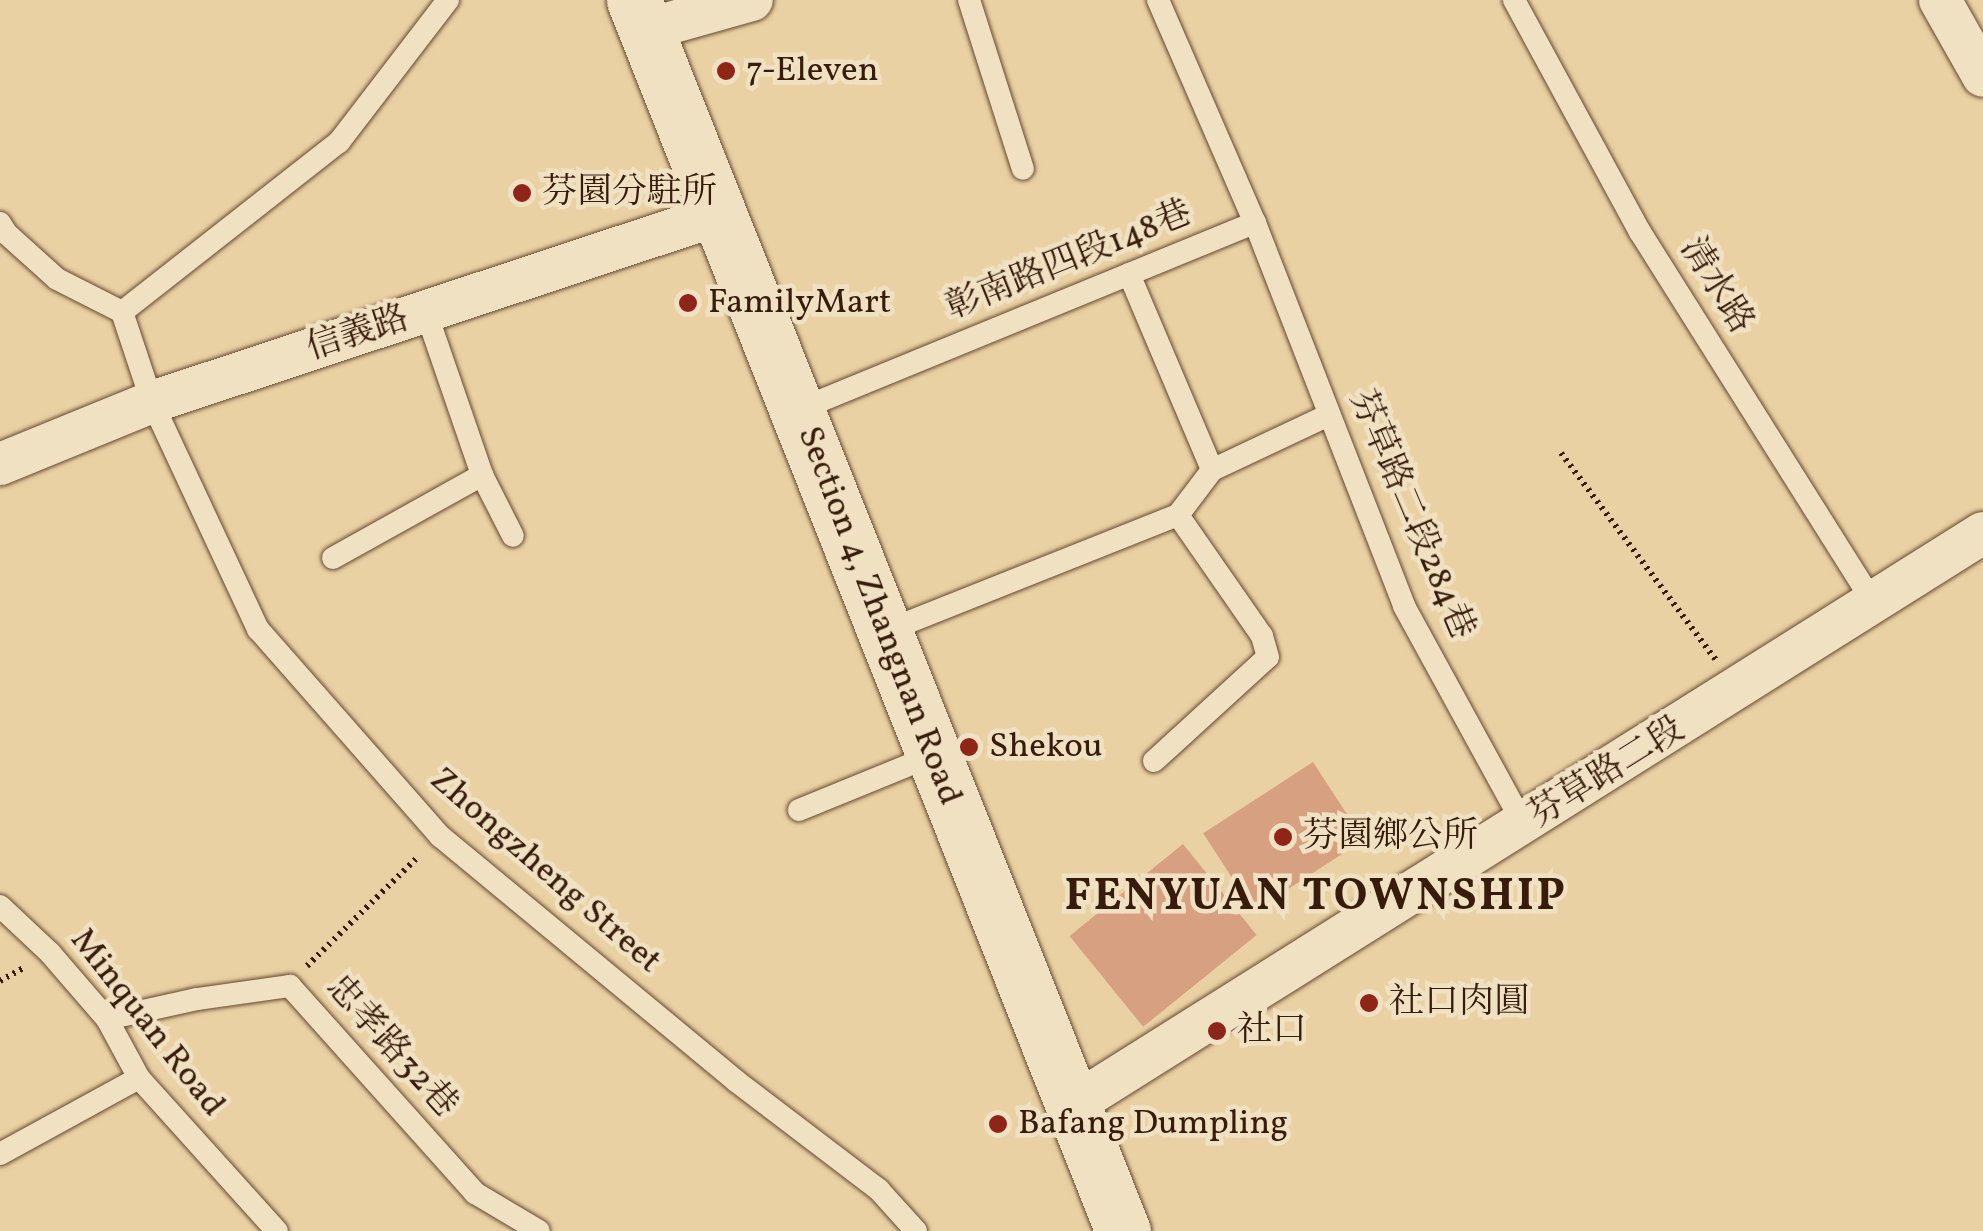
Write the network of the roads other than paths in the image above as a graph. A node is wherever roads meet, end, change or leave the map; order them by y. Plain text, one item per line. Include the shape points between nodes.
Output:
1 (448, 0) edge
2 (752, 0) edge
3 (969, 0) edge
4 (1158, 0) edge
5 (1514, 0) edge
6 (1940, 0) edge
7 (640, 15) edge
8 (1983, 76) edge
9 (1023, 169) dead end
10 (720, 214) junction
11 (0, 222) edge
12 (1254, 223) junction
13 (1128, 274) junction
14 (122, 312) junction
15 (426, 312) junction
16 (152, 402) junction
17 (798, 410) junction
18 (1329, 415) junction
19 (0, 464) edge
20 (1212, 470) junction
21 (482, 475) junction
22 (1178, 515) junction
23 (1983, 534) edge
24 (513, 536) dead end
25 (333, 558) dead end
26 (1872, 601) junction
27 (884, 632) junction
28 (934, 755) junction
29 (1154, 762) dead end
30 (799, 810) dead end
31 (1524, 825) junction
32 (0, 906) edge
33 (107, 1018) junction
34 (139, 1078) junction
35 (1076, 1103) junction
36 (0, 1154) edge
37 (277, 1231) edge
38 (539, 1231) edge
39 (916, 1231) edge
40 (1124, 1231) edge

1 - 14 lane via 340,142
2 - 7 street
3 - 9 lane
4 - 12 lane, 芬草路二段284巷
5 - 26 lane, 清水路 via 1640,232
6 - 8 street
7 - 10 street, Section 4, Zhangnan Road
10 - 15 street, 信義路
10 - 17 street, Section 4, Zhangnan Road
11 - 14 lane via 56,279
12 - 13 lane, 彰南路四段148巷
12 - 18 lane, 芬草路二段284巷
13 - 17 lane, 彰南路四段148巷
13 - 20 lane
14 - 16 lane, Zhongzheng Street
15 - 16 street, 信義路
15 - 21 lane
16 - 19 street, 信義路
16 - 39 lane, Zhongzheng Street via 258,629 440,836 736,1081 880,1190
17 - 27 street, Section 4, Zhangnan Road
18 - 20 lane
18 - 31 lane, 芬草路二段284巷 via 1404,606
20 - 22 lane
21 - 24 lane
21 - 25 lane
22 - 27 lane
22 - 29 lane via 1262,636 1268,658
23 - 26 street, 芬草路二段
26 - 31 street, 芬草路二段
27 - 28 street, Section 4, Zhangnan Road
28 - 30 lane
28 - 35 street, Section 4, Zhangnan Road
31 - 35 street, 芬草路二段
32 - 33 lane, Minquan Road
33 - 34 lane, Minquan Road
33 - 38 lane, 忠孝路32巷 via 290,986 475,1193
34 - 36 lane
34 - 37 lane, Minquan Road
35 - 40 street, Section 4, Zhangnan Road

